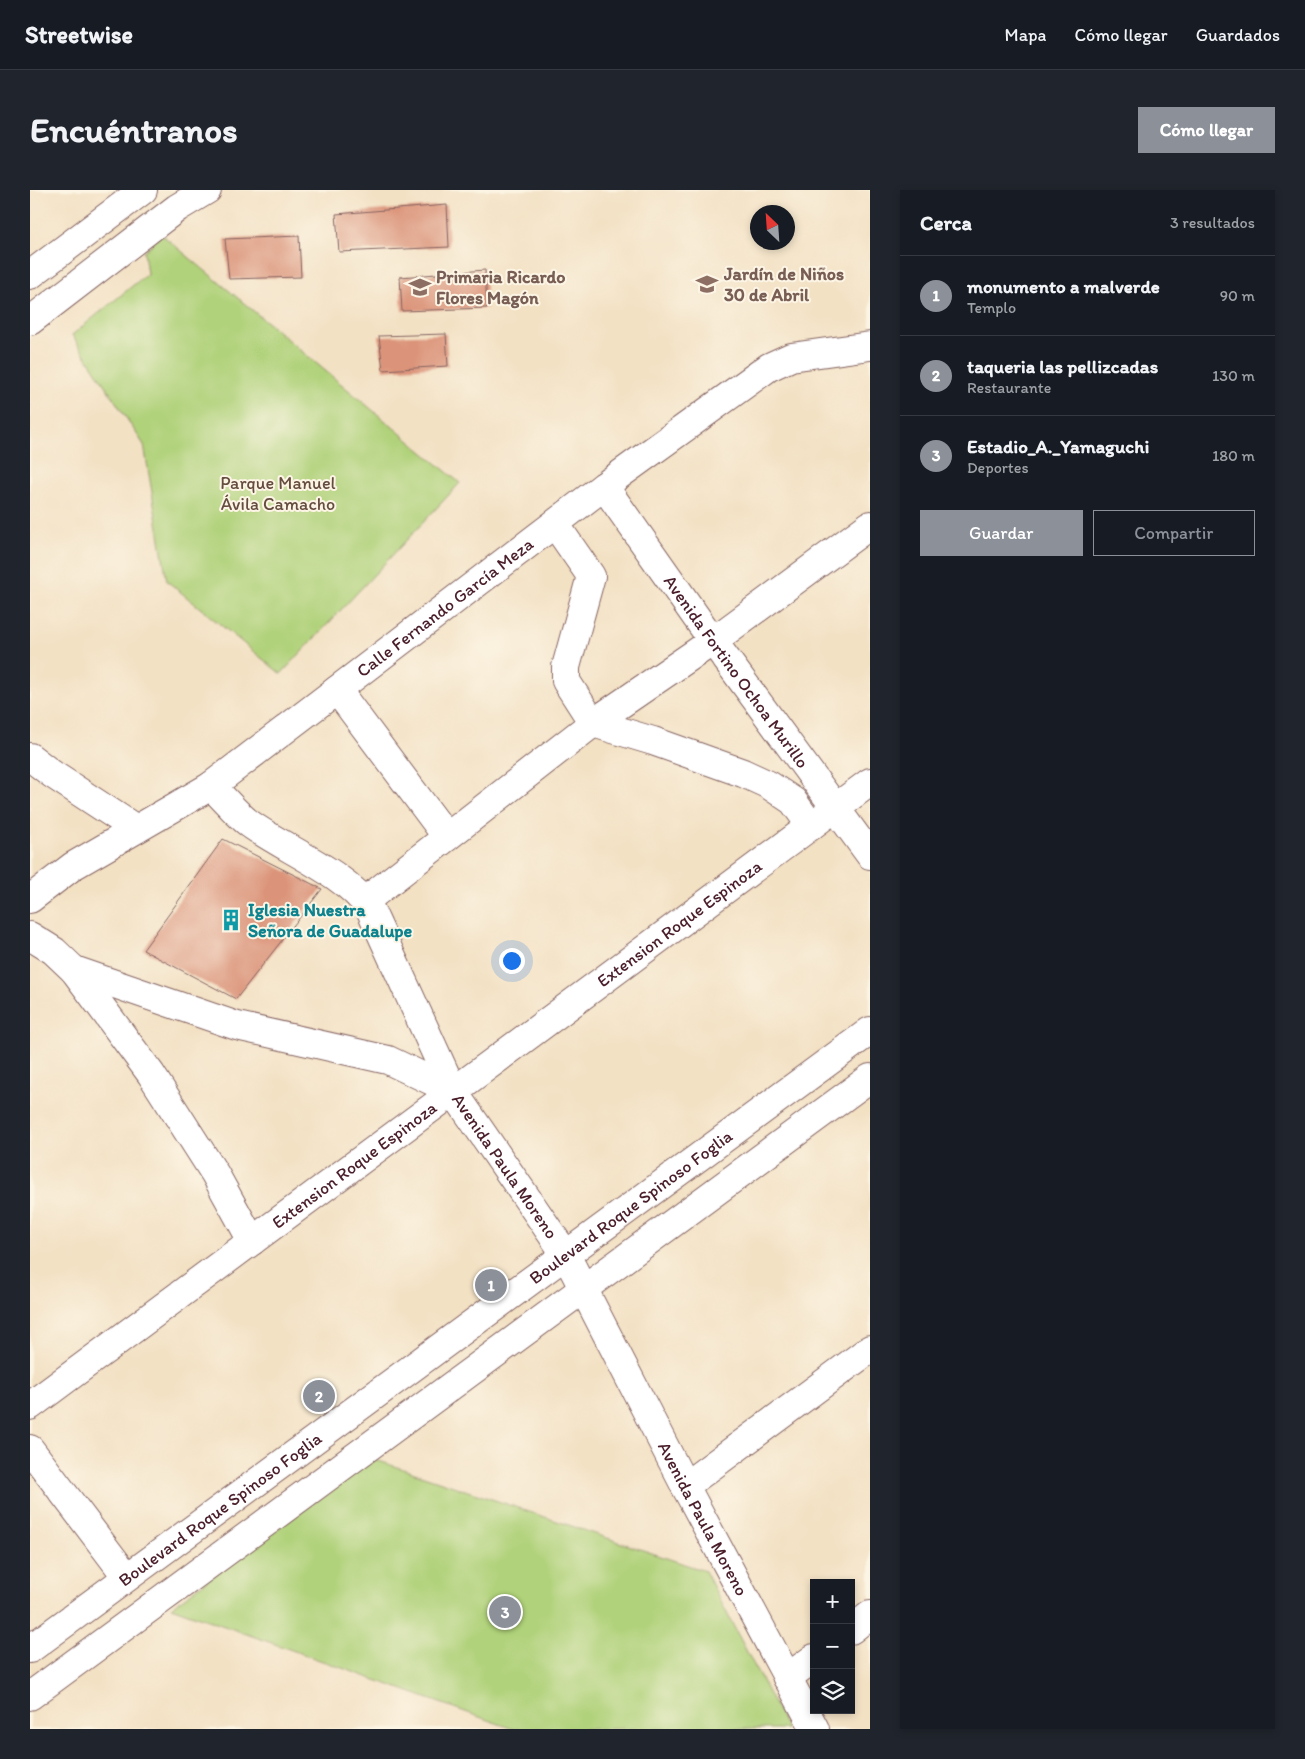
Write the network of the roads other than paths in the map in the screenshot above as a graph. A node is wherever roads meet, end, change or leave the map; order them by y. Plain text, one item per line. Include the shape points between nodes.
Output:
1 (143, 190) edge
2 (207, 190) edge
3 (171, 199) edge
4 (30, 275) edge
5 (30, 321) edge
6 (870, 346) edge
7 (604, 486) junction
8 (555, 524) junction
9 (870, 525) edge
10 (713, 641) junction
11 (337, 690) junction
12 (593, 724) junction
13 (30, 757) edge
14 (870, 782) edge
15 (211, 786) junction
16 (836, 808) junction
17 (811, 826) junction
18 (136, 830) junction
19 (448, 837) junction
20 (870, 855) edge
21 (30, 899) edge
22 (364, 901) junction
23 (30, 936) edge
24 (74, 970) junction
25 (870, 1031) edge
26 (870, 1078) edge
27 (453, 1092) junction
28 (252, 1241) junction
29 (566, 1255) junction
30 (583, 1289) junction
31 (870, 1349) edge
32 (30, 1406) edge
33 (30, 1449) edge
34 (685, 1486) junction
35 (127, 1577) junction
36 (870, 1615) edge
37 (855, 1627) edge
38 (30, 1650) edge
39 (810, 1661) edge
40 (787, 1678) junction
41 (30, 1696) edge
42 (815, 1729) edge

1 - 4 street
2 - 3 street
3 - 5 street
6 - 7 street, Calle Fernando García Meza via 792,357 769,367
7 - 8 street, Calle Fernando García Meza
7 - 10 street, Avenida Fortino Ochoa Murillo
8 - 11 street, Calle Fernando García Meza
8 - 12 street via 591,576 566,667 566,681
9 - 10 street
10 - 12 street
10 - 16 street, Avenida Fortino Ochoa Murillo
11 - 15 street, Calle Fernando García Meza
11 - 19 street
12 - 17 street via 662,744 769,785 793,801
12 - 19 street
13 - 18 street
14 - 16 street, Extension Roque Espinoza
15 - 18 street, Calle Fernando García Meza
15 - 22 street, Avenida Paula Moreno via 249,824 346,884
16 - 17 street, Extension Roque Espinoza
16 - 20 street, Avenida Fortino Ochoa Murillo
17 - 27 street, Extension Roque Espinoza
18 - 21 street, Calle Fernando García Meza via 73,866
19 - 22 street
22 - 27 street, Avenida Paula Moreno
23 - 24 street via 54,951
24 - 27 street via 237,1026 388,1060
24 - 28 street via 151,1074 215,1174
25 - 29 street, Boulevard Roque Spinoso Foglia
26 - 30 street
27 - 28 street, Extension Roque Espinoza
27 - 29 street, Avenida Paula Moreno
28 - 32 street, Extension Roque Espinoza
29 - 30 street, Avenida Paula Moreno
29 - 35 street, Boulevard Roque Spinoso Foglia
30 - 34 street, Avenida Paula Moreno
30 - 41 street
31 - 34 street
33 - 35 street
34 - 40 street, Avenida Paula Moreno
35 - 38 street, Boulevard Roque Spinoso Foglia
36 - 37 street
39 - 40 street
40 - 42 street, Avenida Paula Moreno

